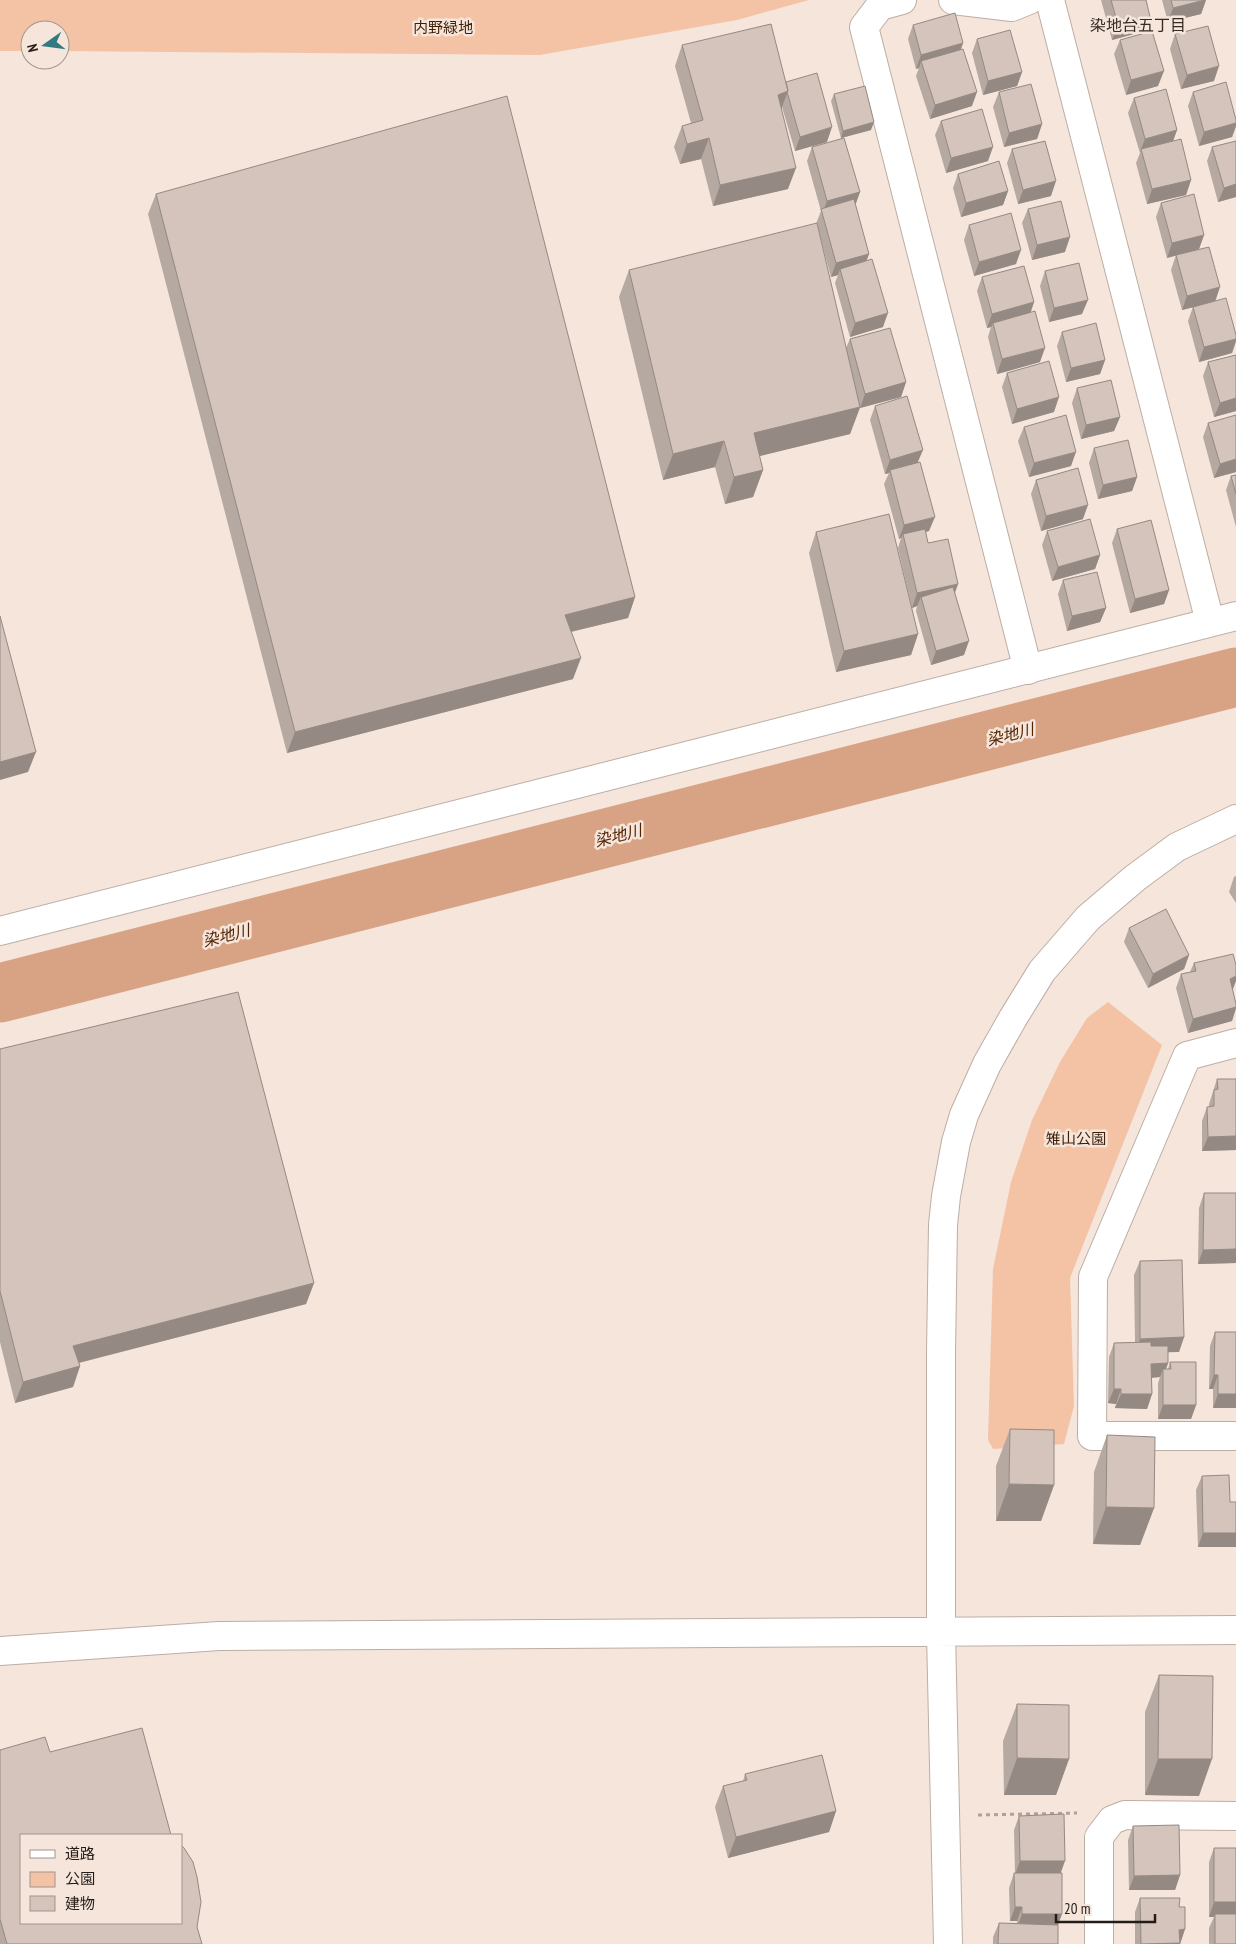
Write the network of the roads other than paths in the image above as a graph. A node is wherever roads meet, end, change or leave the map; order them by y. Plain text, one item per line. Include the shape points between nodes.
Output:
1 (902, 0) edge
2 (953, 0) edge
3 (1029, 0) edge
4 (1050, 0) edge
5 (1236, 616) edge
6 (1210, 622) junction
7 (1028, 670) junction
8 (1236, 818) edge
9 (0, 931) edge
10 (1236, 1043) edge
11 (1236, 1436) edge
12 (1236, 1630) edge
13 (941, 1633) junction
14 (0, 1651) edge
15 (1236, 1816) edge
16 (948, 1944) edge
17 (1100, 1944) edge

1 - 7 street via 880,6 864,27
2 - 3 street via 1012,7
4 - 6 street
5 - 6 street
6 - 7 street
7 - 9 street
8 - 13 street via 1177,847 1088,918 1037,979 987,1064 964,1115 950,1170 943,1225
10 - 11 street via 1187,1056 1094,1277 1092,1436
12 - 13 street
13 - 14 street via 218,1636
13 - 16 street
15 - 17 street via 1125,1815 1112,1820 1100,1836

